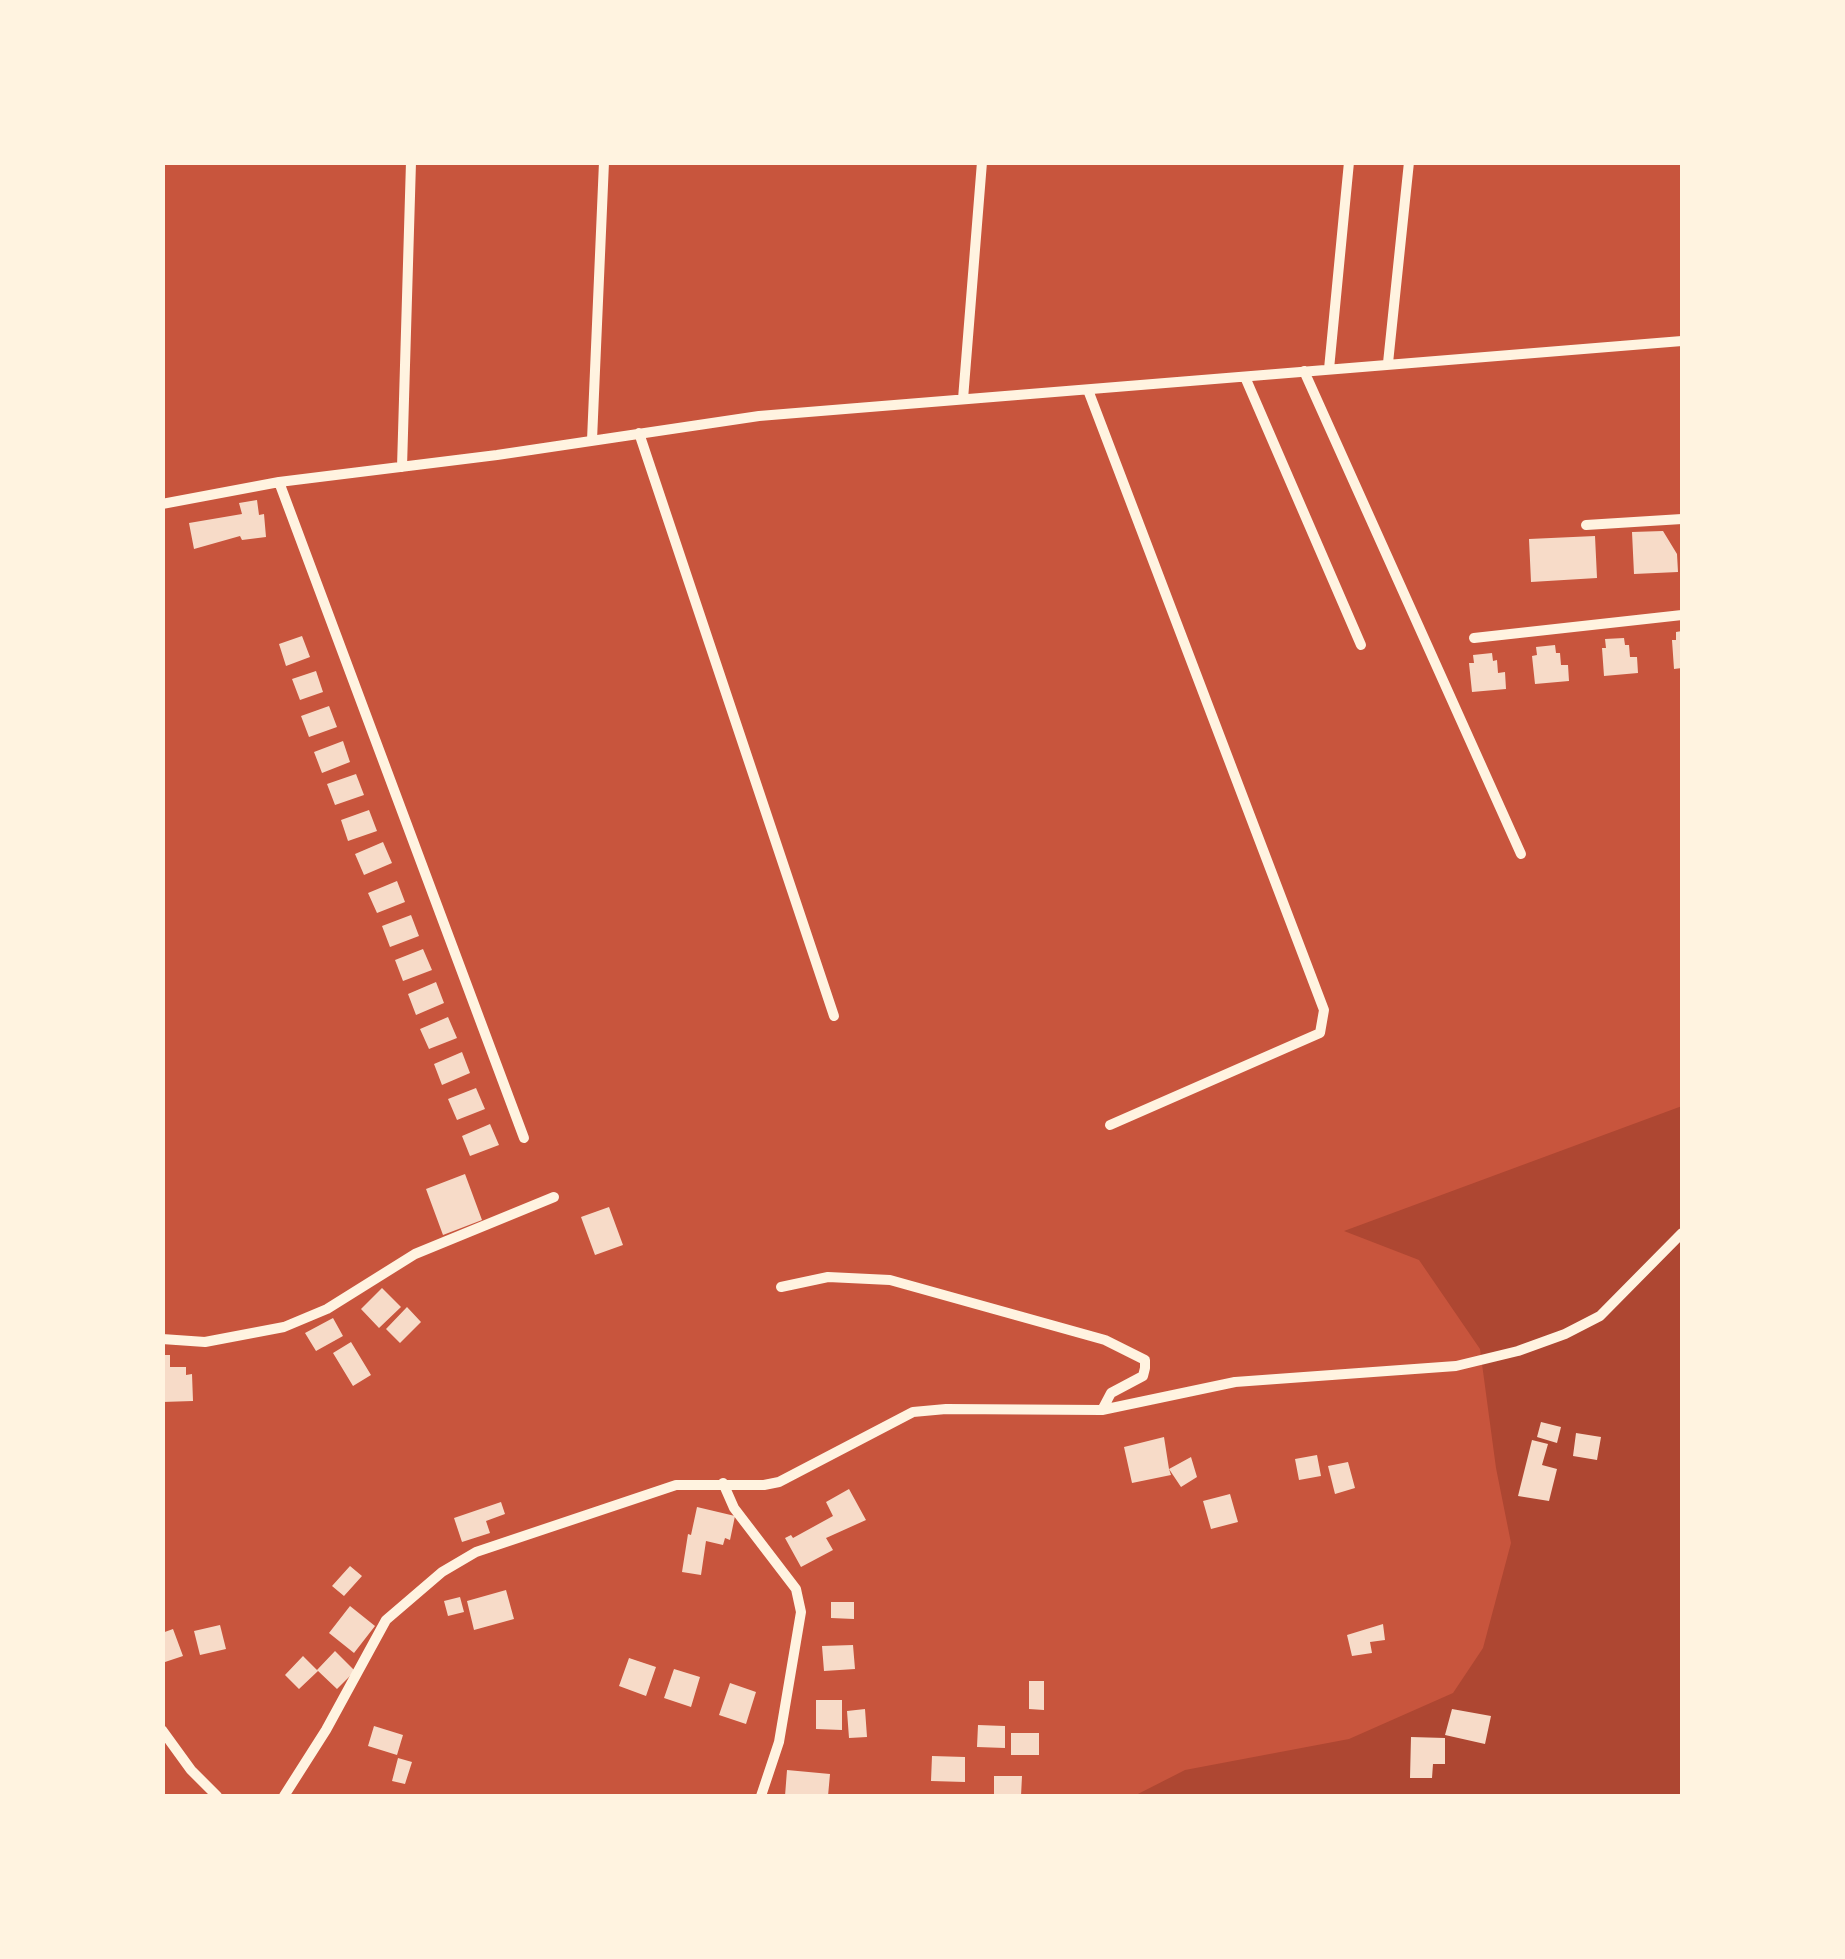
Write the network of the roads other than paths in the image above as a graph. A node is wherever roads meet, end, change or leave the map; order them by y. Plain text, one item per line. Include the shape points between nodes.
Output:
1 (411, 162) edge
2 (604, 162) edge
3 (982, 162) edge
4 (1350, 162) edge
5 (1408, 162) edge
6 (1682, 341) edge
7 (1388, 363) junction
8 (1329, 369) junction
9 (1304, 371) junction
10 (1245, 376) junction
11 (1088, 390) junction
12 (963, 398) junction
13 (639, 433) junction
14 (592, 440) junction
15 (402, 467) junction
16 (279, 482) junction
17 (162, 504) edge
18 (1682, 519) edge
19 (1586, 526) dead end
20 (1682, 615) edge
21 (1474, 638) dead end
22 (1360, 645) dead end
23 (1521, 854) dead end
24 (834, 1016) dead end
25 (1110, 1124) dead end
26 (524, 1138) dead end
27 (554, 1197) dead end
28 (1682, 1233) edge
29 (781, 1287) dead end
30 (162, 1338) edge
31 (1102, 1410) junction
32 (723, 1483) junction
33 (162, 1730) edge
34 (217, 1796) edge
35 (284, 1796) edge
36 (761, 1796) edge

1 - 15 street
2 - 14 street
3 - 12 street
4 - 8 street
5 - 7 street
6 - 7 street
7 - 8 street
8 - 9 street
9 - 10 street
9 - 23 street
10 - 11 street
10 - 22 street
11 - 12 street
11 - 25 street via 1324,1010 1320,1033
12 - 13 street
13 - 14 street
13 - 24 street
14 - 15 street
15 - 16 street
16 - 17 street
16 - 26 street
18 - 19 street
20 - 21 street
27 - 30 street via 415,1254 327,1309 284,1327 204,1342
28 - 31 street via 1600,1316 1518,1351 1456,1366 1235,1382
29 - 31 street via 828,1278 890,1280 1105,1340 1144,1360 1146,1368 1111,1393
31 - 32 street via 913,1412 779,1482
32 - 35 street via 676,1485 476,1552 442,1572 386,1620
32 - 36 street via 734,1508 796,1589 800,1612 779,1742
33 - 34 street

